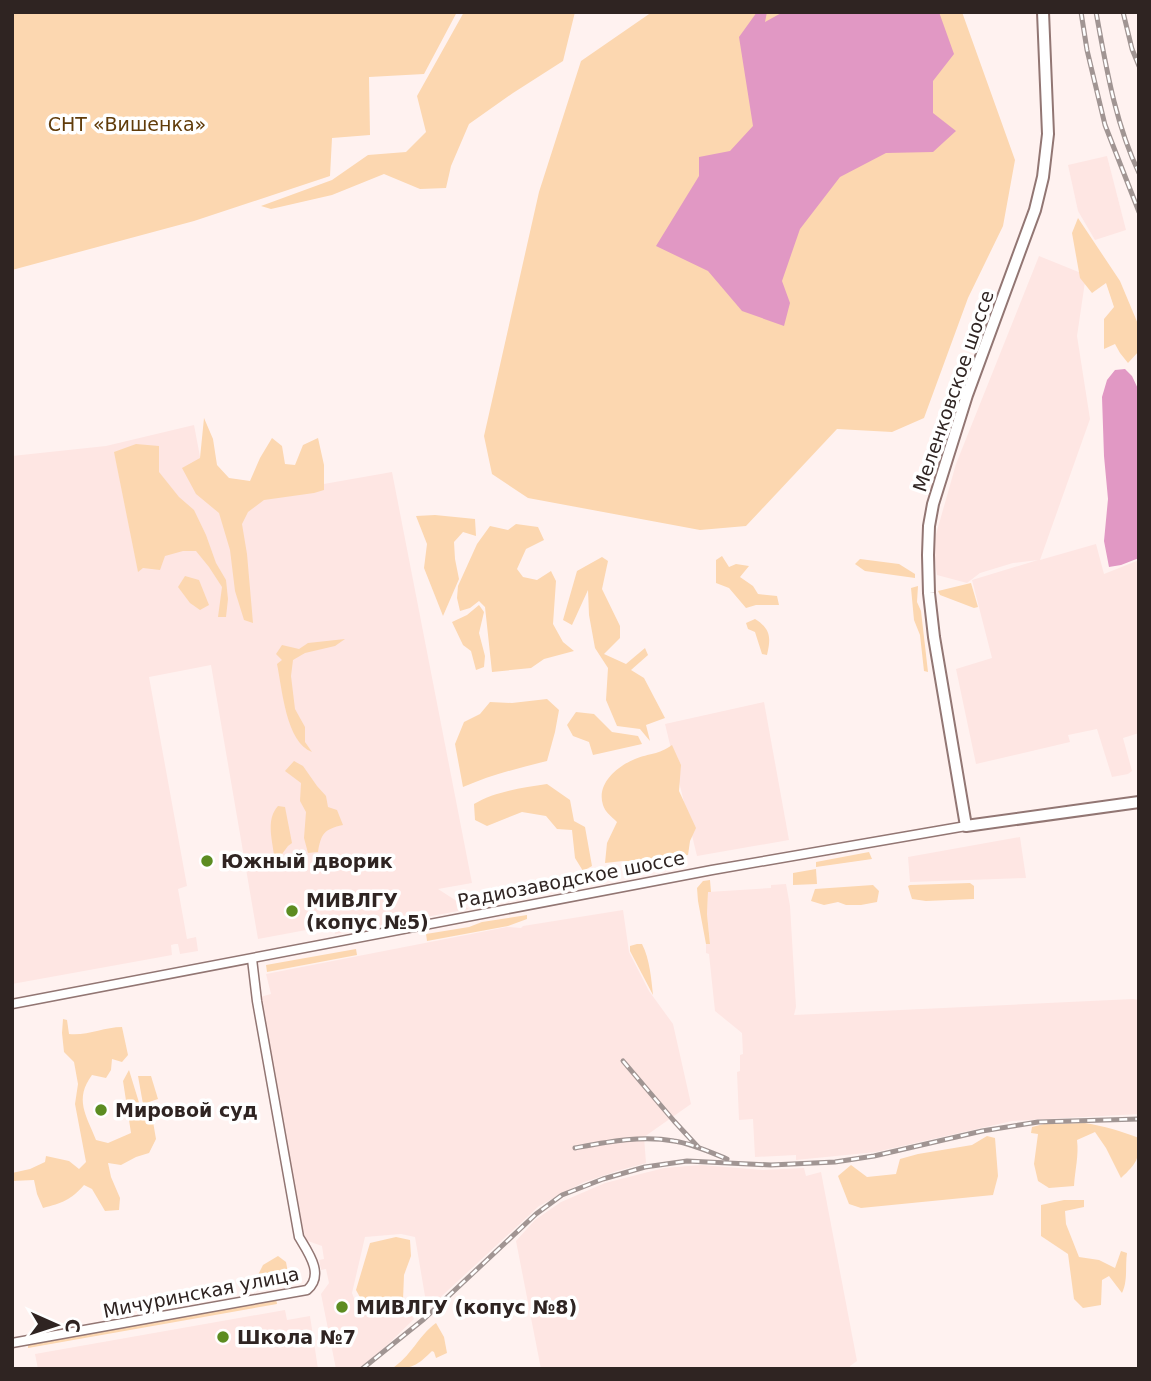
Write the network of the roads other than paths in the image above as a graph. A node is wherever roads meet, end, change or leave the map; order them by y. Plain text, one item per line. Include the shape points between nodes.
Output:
1 (1043, 12) edge
2 (1139, 802) edge
3 (966, 827) junction
4 (252, 959) junction
5 (12, 1004) edge
6 (12, 1343) edge

1 - 3 main road, Меленковское шоссе via 1048,134 1043,177 963,408 929,526 934,637
2 - 3 main road, Радиозаводское шоссе
3 - 4 street, Радиозаводское шоссе
4 - 5 street, Радиозаводское шоссе
4 - 6 street, Мичуринская улица via 299,1237 313,1261 313,1286

